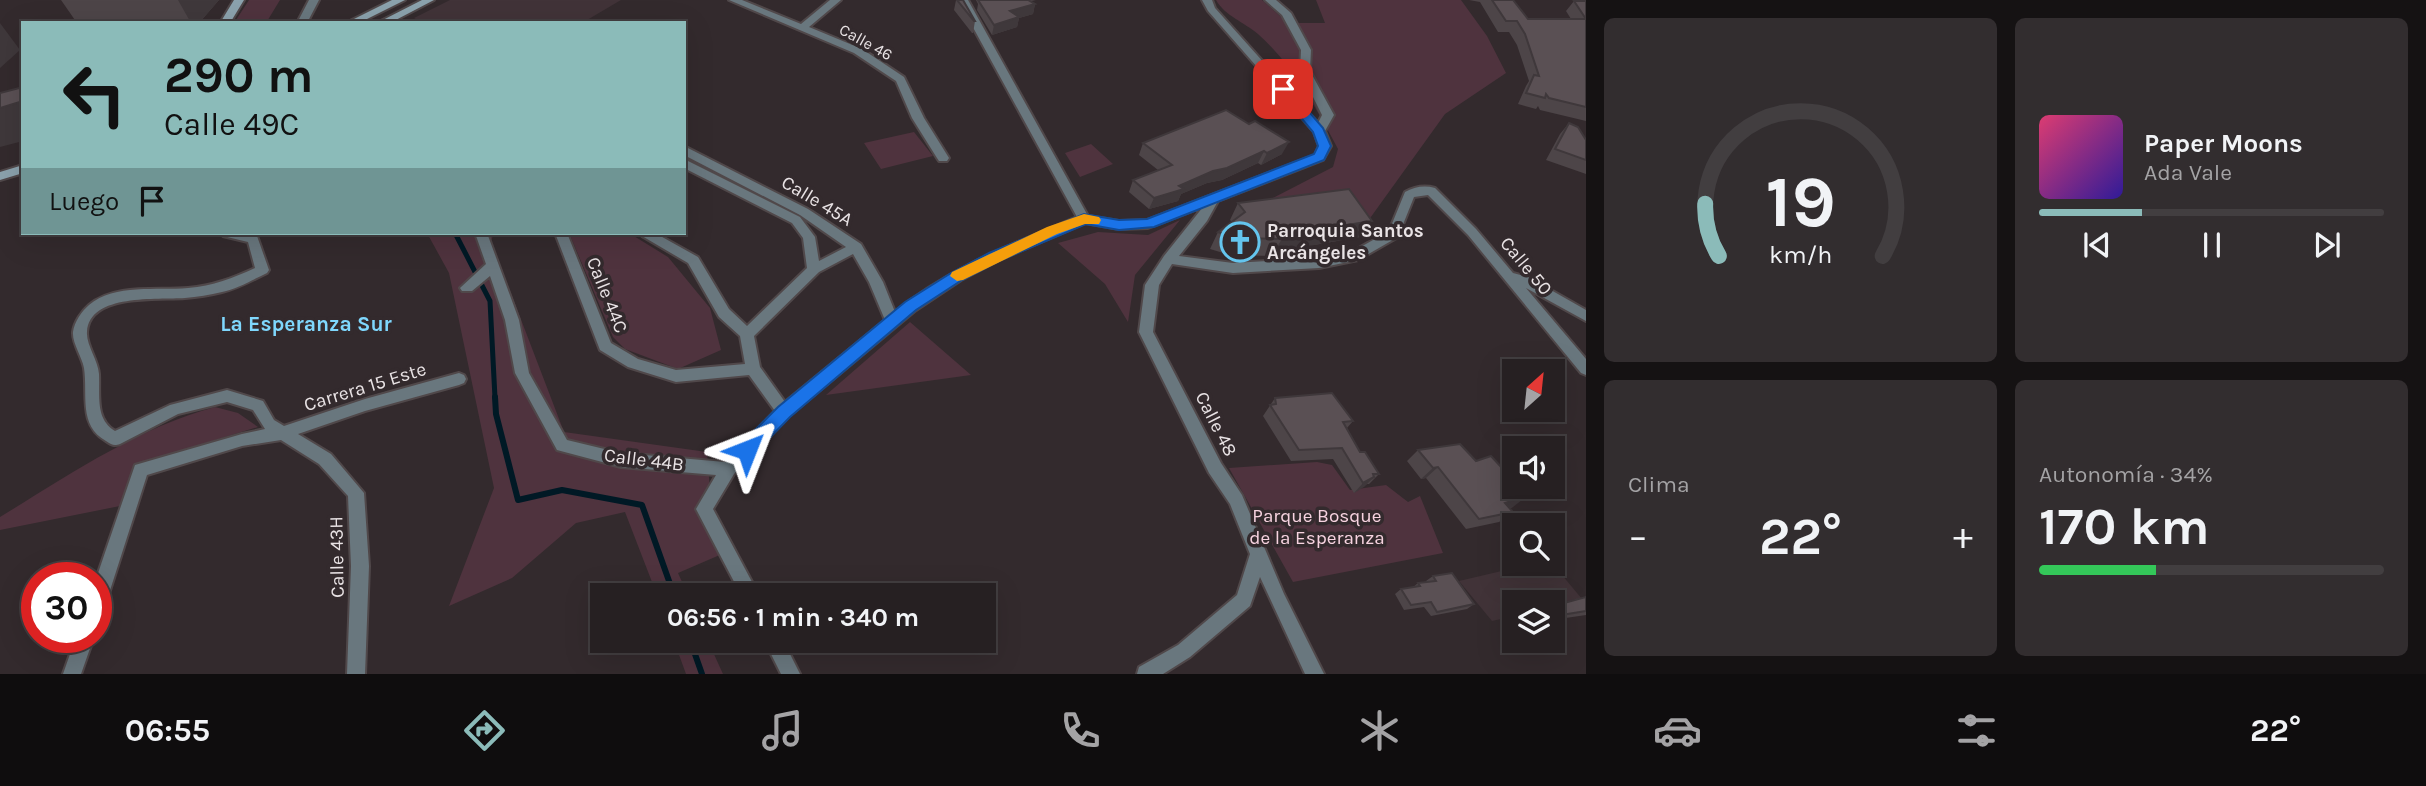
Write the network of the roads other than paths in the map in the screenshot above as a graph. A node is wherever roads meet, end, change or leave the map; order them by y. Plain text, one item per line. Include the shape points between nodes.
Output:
1 (239, 0) edge
2 (315, 0) edge
3 (400, 0) edge
4 (429, 0) edge
5 (734, 0) edge
6 (836, 0) edge
7 (963, 0) edge
8 (1207, 0) edge
9 (1270, 0) edge
10 (226, 21) edge
11 (303, 21) edge
12 (355, 21) edge
13 (390, 21) edge
14 (803, 27) junction
15 (1319, 131) junction
16 (686, 151) edge
17 (943, 158) dead end
18 (686, 164) edge
19 (21, 170) edge
20 (0, 176) edge
21 (1214, 198) junction
22 (800, 216) junction
23 (1084, 219) junction
24 (482, 235) edge
25 (562, 235) edge
26 (649, 235) edge
27 (257, 236) edge
28 (856, 247) junction
29 (1169, 258) junction
30 (492, 266) junction
31 (814, 269) junction
32 (1511, 277) junction
33 (467, 288) dead end
34 (1586, 316) edge
35 (892, 321) junction
36 (747, 334) junction
37 (753, 369) junction
38 (1586, 369) edge
39 (459, 379) dead end
40 (784, 412) junction
41 (282, 433) junction
42 (728, 469) junction
43 (1258, 555) junction
44 (111, 562) edge
45 (744, 583) edge
46 (79, 653) edge
47 (780, 653) edge
48 (72, 674) edge
49 (356, 674) edge
50 (791, 674) edge
51 (1146, 674) edge
52 (1315, 674) edge

1 - 10 main road
2 - 11 street
3 - 12 main road
4 - 13 main road
5 - 14 street, Calle 46
6 - 14 street
7 - 23 street
8 - 15 street
9 - 15 street via 1286,13 1306,50 1305,71 1328,115
14 - 17 street, Calle 46 via 858,51 900,79
15 - 21 street via 1325,146 1319,157
16 - 22 street, Calle 45A
18 - 22 street, Calle 45A
19 - 20 main road
21 - 23 street via 1149,223 1119,225
21 - 29 street, Calle 48
22 - 28 street, Calle 45A
22 - 31 street, Calle 45A
23 - 35 street via 956,276
24 - 30 street, Calle 44B
25 - 37 street, Calle 44C via 605,346 634,363 676,376
26 - 36 street via 693,260 724,313
27 - 41 street via 262,270 225,287 119,296 96,306 86,316 80,333 91,368 94,418 100,430 115,439 175,409 227,396 258,405 269,424
28 - 31 street
28 - 35 street, Calle 45A via 877,282
29 - 32 street, Calle 50 via 1233,268 1320,264 1353,257 1394,234 1409,195 1431,191
29 - 43 street, Calle 48 via 1152,285 1146,332 1236,500
30 - 33 street
30 - 42 street, Calle 44B via 512,320 522,373 562,445 621,460
31 - 36 street
32 - 34 street
32 - 38 street, Calle 50
35 - 40 street
36 - 37 street
37 - 40 street
39 - 41 street, Carrera 15 Este
40 - 42 street
41 - 44 street, Carrera 15 Este via 141,470
41 - 49 street, Calle 43H via 326,459 356,493 360,566
42 - 45 street via 704,509
43 - 51 street via 1244,600 1184,651
43 - 52 street, Calle 48
46 - 48 street
47 - 50 street

